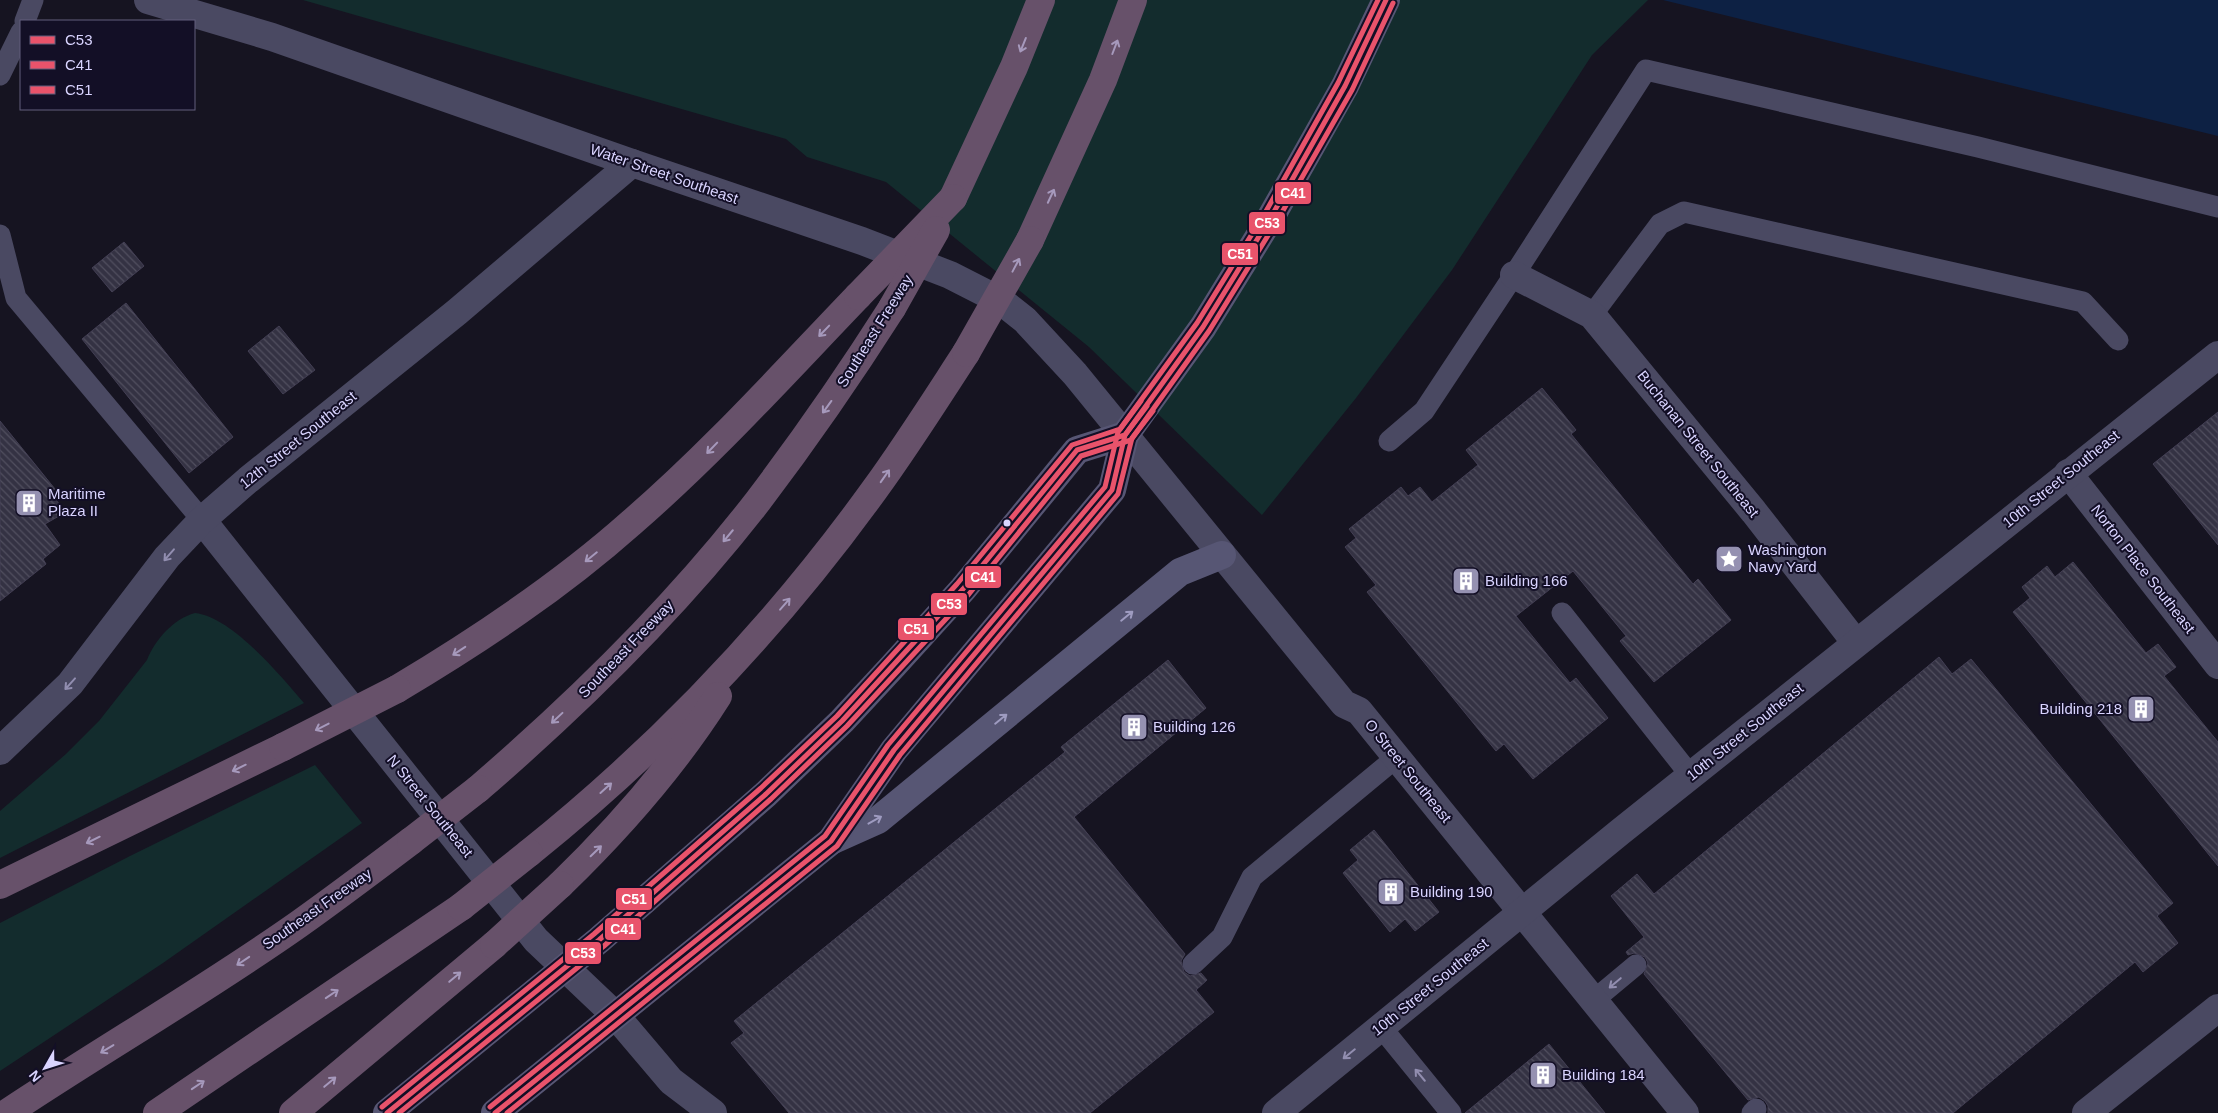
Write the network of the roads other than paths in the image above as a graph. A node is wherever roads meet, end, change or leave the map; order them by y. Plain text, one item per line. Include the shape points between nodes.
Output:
1 (33, 0) edge
2 (148, 0) edge
3 (1042, 0) edge
4 (1133, 0) edge
5 (1386, 0) edge
6 (26, 20) edge
7 (20, 34) edge
8 (0, 75) edge
9 (632, 163) junction
10 (953, 198) junction
11 (2218, 206) edge
12 (0, 235) edge
13 (1514, 275) junction
14 (1592, 315) junction
15 (2118, 340) dead end
16 (2218, 354) edge
17 (1125, 435) junction
18 (1389, 441) dead end
19 (2068, 473) junction
20 (202, 520) junction
21 (1222, 555) junction
22 (1562, 613) dead end
23 (753, 641) junction
24 (1856, 643) junction
25 (2218, 665) edge
26 (0, 751) edge
27 (1397, 757) junction
28 (1691, 776) junction
29 (831, 841) junction
30 (0, 885) edge
31 (1522, 912) junction
32 (1194, 964) dead end
33 (1636, 965) dead end
34 (566, 967) junction
35 (1594, 1000) junction
36 (2218, 1008) edge
37 (615, 1015) junction
38 (1380, 1027) junction
39 (671, 1081) junction
40 (7, 1113) edge
41 (158, 1113) edge
42 (293, 1113) edge
43 (387, 1113) edge
44 (495, 1113) edge
45 (680, 1113) edge
46 (713, 1113) edge
47 (1276, 1113) edge
48 (1451, 1113) edge
49 (1685, 1113) edge
50 (2086, 1113) edge

1 - 6 lane
2 - 9 street, Water Street Southeast via 272,37
3 -> 10 highway, Southeast Freeway
23 -> 4 highway, bridge via 874,490 966,354 1030,240 1099,88
5 - 17 main road via 1345,86 1238,272 1198,335
7 - 8 lane
9 - 17 street, Water Street Southeast via 862,242 980,289 1001,301 1048,343
9 - 20 street, 12th Street Southeast via 457,312
10 -> 30 highway, bridge via 695,465 630,525 534,601 397,689
10 -> 40 highway, Southeast Freeway, bridge via 892,308 833,398 757,502 673,600 584,694 478,788 298,924
11 - 13 lane via 1646,70
12 - 20 lane via 16,298
13 - 14 street, Buchanan Street Southeast
13 - 18 lane via 1424,410
14 - 15 lane via 1660,224 1684,212 2083,302
14 - 24 street, Buchanan Street Southeast via 1754,512
16 - 19 street, 10th Street Southeast
17 - 21 street, O Street Southeast
17 - 29 main road via 1112,490 894,750
17 - 34 main road via 1077,450 963,589 842,721 766,794
19 - 24 street, 10th Street Southeast
19 - 25 street, Norton Place Southeast
20 -> 26 street, 12th Street Southeast via 162,564 70,684
20 - 34 street, N Street Southeast via 536,940
21 - 27 street, O Street Southeast via 1344,704 1360,711
29 -> 21 main road via 878,820 1180,572
22 - 28 lane
41 -> 23 highway, bridge via 461,907 573,818 664,734
42 -> 23 highway, bridge via 494,944 604,842 675,760
24 - 28 street, 10th Street Southeast
27 - 31 street, O Street Southeast
27 - 32 lane via 1252,876 1222,937
28 - 31 street, 10th Street Southeast
29 - 37 main road
31 - 35 street, O Street Southeast
31 - 38 street, 10th Street Southeast
33 -> 35 lane
34 - 37 street, N Street Southeast
34 - 43 main road
35 - 49 street, O Street Southeast
36 - 50 street
37 - 39 street, N Street Southeast
37 - 44 main road
38 -> 47 street, 10th Street Southeast
48 -> 38 lane
39 - 45 street, N Street Southeast
39 - 46 street, N Street Southeast

